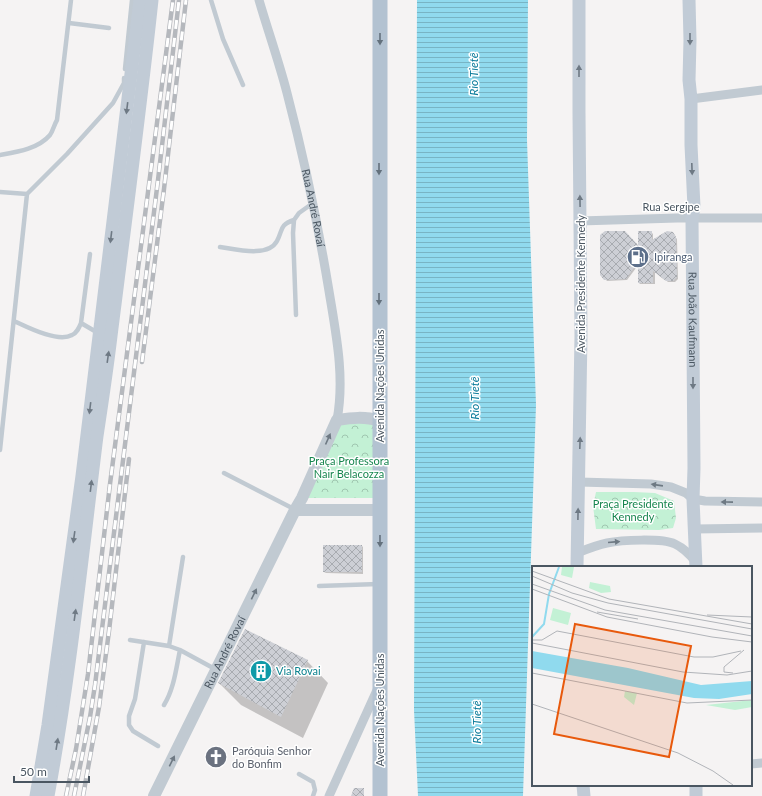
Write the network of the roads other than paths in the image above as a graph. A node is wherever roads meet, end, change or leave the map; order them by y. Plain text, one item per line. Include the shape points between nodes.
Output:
1 (71, 0) edge
2 (132, 0) edge
3 (140, 0) edge
4 (152, 0) edge
5 (211, 0) edge
6 (259, 0) edge
7 (380, 0) edge
8 (579, 0) edge
9 (689, 0) edge
10 (69, 23) junction
11 (109, 28) dead end
12 (243, 85) dead end
13 (762, 90) edge
14 (692, 99) junction
15 (0, 155) edge
16 (0, 192) edge
17 (27, 194) junction
18 (313, 203) junction
19 (692, 218) junction
20 (762, 218) edge
21 (294, 220) junction
22 (580, 221) junction
23 (220, 247) dead end
24 (90, 254) dead end
25 (296, 315) dead end
26 (14, 321) junction
27 (81, 323) junction
28 (99, 334) junction
29 (336, 420) junction
30 (379, 421) junction
31 (0, 450) edge
32 (224, 473) dead end
33 (579, 482) junction
34 (693, 499) junction
35 (762, 502) edge
36 (295, 510) junction
37 (380, 510) junction
38 (762, 528) edge
39 (695, 529) junction
40 (577, 553) junction
41 (183, 557) dead end
42 (696, 565) edge
43 (577, 566) edge
44 (380, 584) junction
45 (319, 586) dead end
46 (130, 640) dead end
47 (144, 642) junction
48 (169, 646) junction
49 (180, 650) junction
50 (217, 670) junction
51 (379, 683) junction
52 (164, 705) dead end
53 (158, 746) dead end
54 (762, 763) edge
55 (752, 764) edge
56 (299, 774) dead end
57 (583, 786) edge
58 (36, 796) edge
59 (48, 796) edge
60 (154, 796) edge
61 (313, 796) edge
62 (329, 796) edge
63 (380, 796) edge
64 (584, 796) edge

1 - 10 lane
2 - 17 lane via 124,83 113,103
3 -> 28 main road
59 -> 4 main road via 83,554
5 - 12 lane via 223,39
6 - 18 street, Rua André Rovaí via 287,92
7 -> 30 main road, Avenida Nações Unidas
22 -> 8 main road, Avenida Presidente Kennedy
9 -> 14 main road, Rua João Kaufmann via 689,80
10 - 11 lane
10 - 15 lane via 57,120 50,134 39,145
13 - 14 street
14 -> 19 main road, Rua João Kaufmann
16 - 17 lane
17 - 26 lane
18 - 21 lane via 304,208
18 - 29 street, Rua André Rovaí via 335,325 340,371
19 - 20 street, Rua Sergipe
19 - 22 street, Rua Sergipe
19 -> 34 main road, Rua João Kaufmann
21 - 23 lane via 286,223 277,242 270,248 249,251
21 - 25 lane
33 -> 22 main road, Avenida Presidente Kennedy
24 - 27 lane
26 - 27 lane via 40,332 65,338 73,335
26 - 31 lane
27 - 28 lane
28 -> 58 main road via 68,587
29 - 30 street via 360,417
36 -> 29 street, Rua André Rovaí
30 - 37 main road, Avenida Nações Unidas
32 - 36 lane
34 -> 33 street via 680,490 651,484
40 -> 33 main road, Avenida Presidente Kennedy
35 -> 34 street
34 - 39 main road, Rua João Kaufmann
36 - 37 street
50 -> 36 street, Rua André Rovaí
37 -> 44 main road, Avenida Nações Unidas
38 - 39 street
39 - 42 main road, Rua João Kaufmann
40 -> 42 street via 615,541 660,541 674,543 688,552
40 - 43 main road, Avenida Presidente Kennedy
41 - 48 lane
44 - 45 lane
44 - 51 main road, Avenida Nações Unidas
46 - 47 lane
47 - 48 lane
47 - 53 lane via 129,725 133,731
48 - 49 lane
49 - 50 lane
49 - 52 lane via 174,679
60 -> 50 street, Rua André Rovaí
51 - 62 street
51 - 63 main road, Avenida Nações Unidas
54 - 55 street
56 - 61 lane via 313,782
57 - 64 main road

